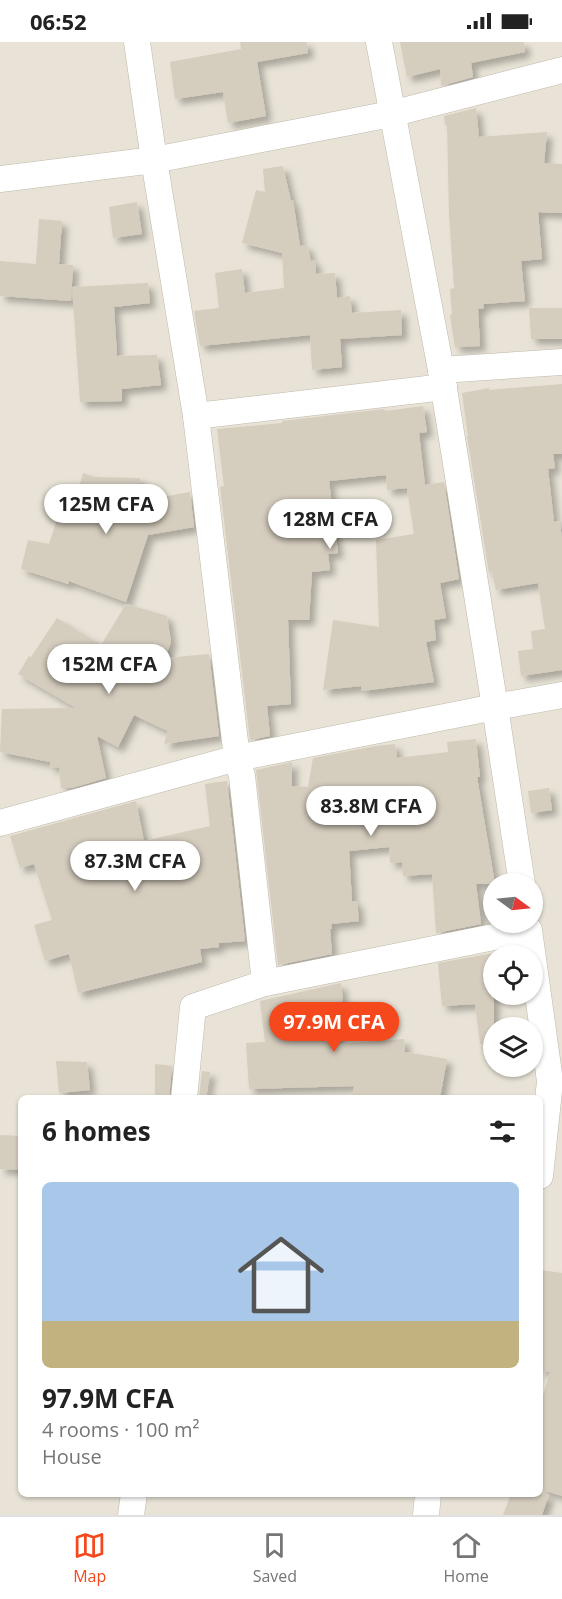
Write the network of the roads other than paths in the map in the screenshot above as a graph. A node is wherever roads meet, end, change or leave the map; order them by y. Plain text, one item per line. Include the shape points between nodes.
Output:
1 (137, 42) edge
2 (378, 42) edge
3 (562, 70) edge
4 (391, 114) junction
5 (154, 160) junction
6 (0, 179) edge
7 (562, 362) edge
8 (443, 379) junction
9 (196, 416) junction
10 (562, 695) edge
11 (495, 706) junction
12 (237, 758) junction
13 (0, 823) edge
14 (520, 873) edge
15 (496, 933) edge
16 (529, 933) edge
17 (266, 984) junction
18 (184, 1095) edge
19 (543, 1148) edge
20 (543, 1177) edge
21 (562, 1180) edge
22 (134, 1497) edge
23 (428, 1497) edge
24 (131, 1515) edge
25 (426, 1515) edge

1 - 5 street
2 - 4 street
3 - 4 street
4 - 5 street
4 - 8 street
5 - 6 street
5 - 9 street
7 - 8 street
8 - 9 street
8 - 11 street
9 - 12 street
10 - 11 street
11 - 12 street
11 - 14 street
12 - 13 street
12 - 17 street
15 - 17 street
16 - 19 street via 550,1081
17 - 18 street via 193,1007
20 - 21 street
22 - 24 street
23 - 25 street

